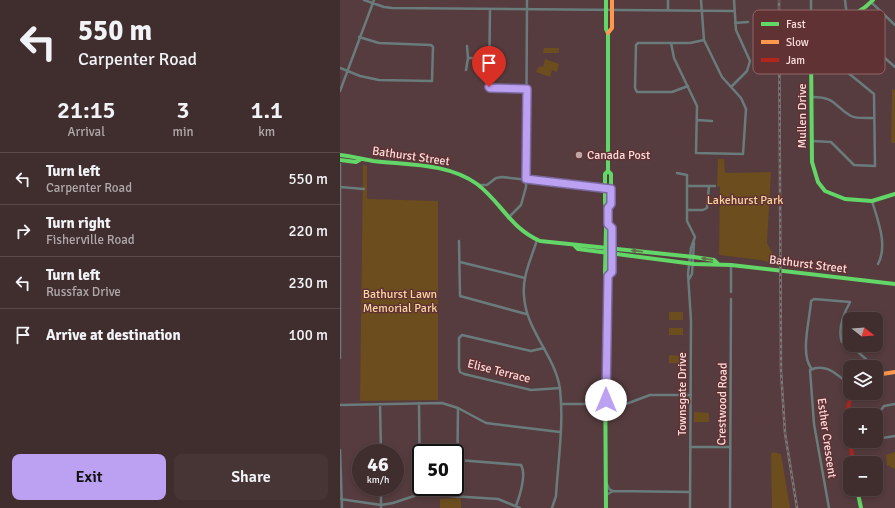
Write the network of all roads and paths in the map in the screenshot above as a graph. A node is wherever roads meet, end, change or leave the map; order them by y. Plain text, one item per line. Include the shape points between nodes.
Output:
1 (364, 0) edge
2 (374, 0) edge
3 (527, 0) edge
4 (606, 0) edge
5 (612, 0) edge
6 (668, 0) edge
7 (701, 0) edge
8 (734, 0) edge
9 (845, 0) edge
10 (873, 1) edge
11 (373, 4) junction
12 (490, 10) junction
13 (527, 10) junction
14 (606, 10) junction
15 (612, 10) junction
16 (701, 10) junction
17 (846, 10) edge
18 (862, 10) edge
19 (881, 10) edge
20 (668, 11) junction
21 (734, 11) junction
22 (885, 14) edge
23 (748, 22) dead end
24 (734, 23) junction
25 (895, 25) edge
26 (608, 33) junction
27 (359, 37) junction
28 (704, 40) junction
29 (671, 43) junction
30 (467, 46) dead end
31 (468, 58) junction
32 (489, 58) junction
33 (885, 58) edge
34 (895, 67) edge
35 (340, 68) edge
36 (466, 70) dead end
37 (347, 71) junction
38 (811, 74) edge
39 (849, 74) edge
40 (688, 86) junction
41 (731, 87) junction
42 (527, 89) junction
43 (340, 91) edge
44 (812, 97) junction
45 (874, 118) junction
46 (697, 120) junction
47 (712, 121) dead end
48 (812, 141) junction
49 (340, 155) edge
50 (361, 159) junction
51 (340, 160) edge
52 (340, 164) edge
53 (608, 171) junction
54 (677, 173) dead end
55 (526, 179) junction
56 (479, 185) junction
57 (688, 186) junction
58 (709, 186) junction
59 (715, 186) dead end
60 (340, 187) edge
61 (364, 189) dead end
62 (606, 189) junction
63 (611, 189) junction
64 (895, 194) edge
65 (872, 201) junction
66 (608, 208) junction
67 (688, 210) junction
68 (508, 218) junction
69 (608, 224) junction
70 (536, 240) junction
71 (459, 241) dead end
72 (575, 246) junction
73 (605, 247) junction
74 (612, 248) junction
75 (605, 252) junction
76 (612, 253) junction
77 (692, 257) junction
78 (460, 262) junction
79 (691, 263) junction
80 (718, 264) junction
81 (878, 264) dead end
82 (731, 265) junction
83 (608, 276) junction
84 (525, 278) junction
85 (895, 284) edge
86 (340, 289) edge
87 (731, 292) dead end
88 (731, 299) dead end
89 (846, 312) edge
90 (526, 314) junction
91 (843, 318) edge
92 (843, 342) edge
93 (544, 348) junction
94 (858, 352) edge
95 (340, 358) edge
96 (867, 360) edge
97 (811, 368) junction
98 (895, 372) edge
99 (883, 373) edge
100 (843, 379) edge
101 (560, 388) junction
102 (691, 395) junction
103 (419, 403) junction
104 (380, 404) junction
105 (561, 404) junction
106 (605, 404) junction
107 (895, 404) edge
108 (340, 405) edge
109 (458, 408) junction
110 (882, 408) edge
111 (560, 432) junction
112 (895, 436) edge
113 (883, 438) edge
114 (381, 444) edge
115 (419, 444) edge
116 (458, 444) edge
117 (690, 447) junction
118 (730, 447) junction
119 (340, 450) edge
120 (464, 460) edge
121 (606, 482) junction
122 (613, 491) junction
123 (690, 492) junction
124 (412, 496) edge
125 (445, 496) edge
126 (606, 496) junction
127 (858, 496) edge
128 (457, 497) joint
129 (341, 499) edge
130 (381, 506) edge
131 (516, 506) junction
132 (342, 508) edge
133 (520, 508) edge
134 (552, 508) edge
135 (606, 508) edge
136 (690, 508) edge
137 (730, 508) edge
138 (830, 508) edge
139 (861, 508) edge

1 - 11 street
2 - 11 street
3 - 13 street
4 - 14 main road
5 - 15 main road
6 - 20 street
7 - 16 street
8 - 21 street
9 - 17 street
10 - 18 main road
10 - 19 street
11 - 12 street via 392,8
11 - 27 street
12 - 13 street
12 - 32 street
13 - 14 street
13 - 42 street
14 - 15 street
14 - 26 main road
15 - 20 street
15 - 26 main road via 612,28
16 - 20 street
16 - 21 street
16 - 28 street
21 - 24 street
22 - 25 street
23 - 24 street
24 - 41 street via 750,61 747,71
26 - 53 main road
27 - 37 street
27 - 37 street via 385,44 431,45 431,82 379,80
28 - 29 street
28 - 41 street via 718,71
29 - 40 street via 674,58
29 - 40 street via 637,44 636,91 672,92
30 - 31 street
31 - 32 street
31 - 36 street
32 - 42 street via 489,88
33 - 34 street
35 - 37 street
37 - 43 street
38 - 44 main road, Mullen Drive
39 - 45 street via 874,94
40 - 46 street via 698,106
41 - 46 street via 741,98 746,109 743,154 697,154
42 - 55 street
44 - 45 street via 826,97 851,116
44 - 48 main road, Mullen Drive
45 - 48 street via 875,166 854,165 831,142
46 - 47 street
48 - 65 main road, Mullen Drive via 814,176 825,191 845,199
49 - 50 main road, Bathurst Street
50 - 51 main road, Bathurst Street via 356,162
50 - 56 main road, Bathurst Street via 444,170 465,176
52 - 60 street
53 - 62 main road
53 - 63 main road via 611,174
54 - 57 street via 687,174
55 - 56 street via 502,177 487,185
55 - 62 street
55 - 68 street via 521,205
56 - 68 main road, Bathurst Street
57 - 58 street
57 - 67 street
58 - 59 street
58 - 67 street via 707,208
60 - 61 street
60 - 86 street
62 - 63 street
62 - 66 main road via 605,204
63 - 66 main road via 611,204
64 - 65 main road, Mullen Drive
65 - 81 street via 882,234 882,258
66 - 69 main road
67 - 77 street, Townsgate Drive via 687,221 695,237
68 - 70 main road, Bathurst Street
69 - 73 main road
69 - 74 main road via 612,228
70 - 72 main road, Bathurst Street
70 - 84 street
71 - 78 street
72 - 73 main road, Bathurst Street
72 - 75 main road, Bathurst Street via 578,249
73 - 74 main road, Bathurst Street
73 - 75 main road
74 - 76 main road
77 -> 74 main road, Bathurst Street
75 - 76 main road, Bathurst Street
75 - 83 main road via 605,273
76 - 79 main road, Bathurst Street
76 - 83 main road via 612,272
77 - 79 street, Townsgate Drive
80 -> 77 main road, Bathurst Street via 714,260
78 - 84 street
78 - 90 street via 459,293 462,298
79 - 80 main road, Bathurst Street via 713,266
79 - 102 street, Townsgate Drive
80 - 82 main road, Bathurst Street
82 - 85 main road, Bathurst Street
82 - 87 street
83 - 106 main road
84 - 90 street via 523,296
86 - 95 street
88 - 118 street, Crestwood Road
89 - 97 street, Esther Crescent via 850,302 814,299 811,301 807,344 807,358
90 - 93 street
91 - 92 street, Esther Crescent
93 - 101 street
93 - 101 street, Elise Terrace via 531,351 462,335 459,338 460,372 525,388
94 - 96 street
97 - 100 street via 830,369
97 - 138 street, Esther Crescent via 814,424
98 - 99 main road
101 - 105 street
102 - 106 street via 650,395 630,403
102 - 117 street, Townsgate Drive
103 - 104 street
103 - 109 street via 442,403
103 - 115 street
104 - 108 street
104 - 114 street
105 - 106 street
105 - 111 street
106 - 121 main road
107 - 110 street
109 - 111 street via 486,423
109 - 116 street
111 - 134 street via 556,496
112 - 113 street
117 - 118 street
117 - 123 street, Townsgate Drive
118 - 137 street, Crestwood Road
119 - 129 street
120 - 131 street via 521,465 521,493
121 - 122 street
121 - 126 main road
122 - 123 street
122 - 126 street
123 - 136 street, Townsgate Drive
124 - 130 street
125 - 128 street
126 - 135 main road
127 - 139 main road
128 - 131 street via 498,498
129 - 130 street
129 - 132 street
131 - 133 street

